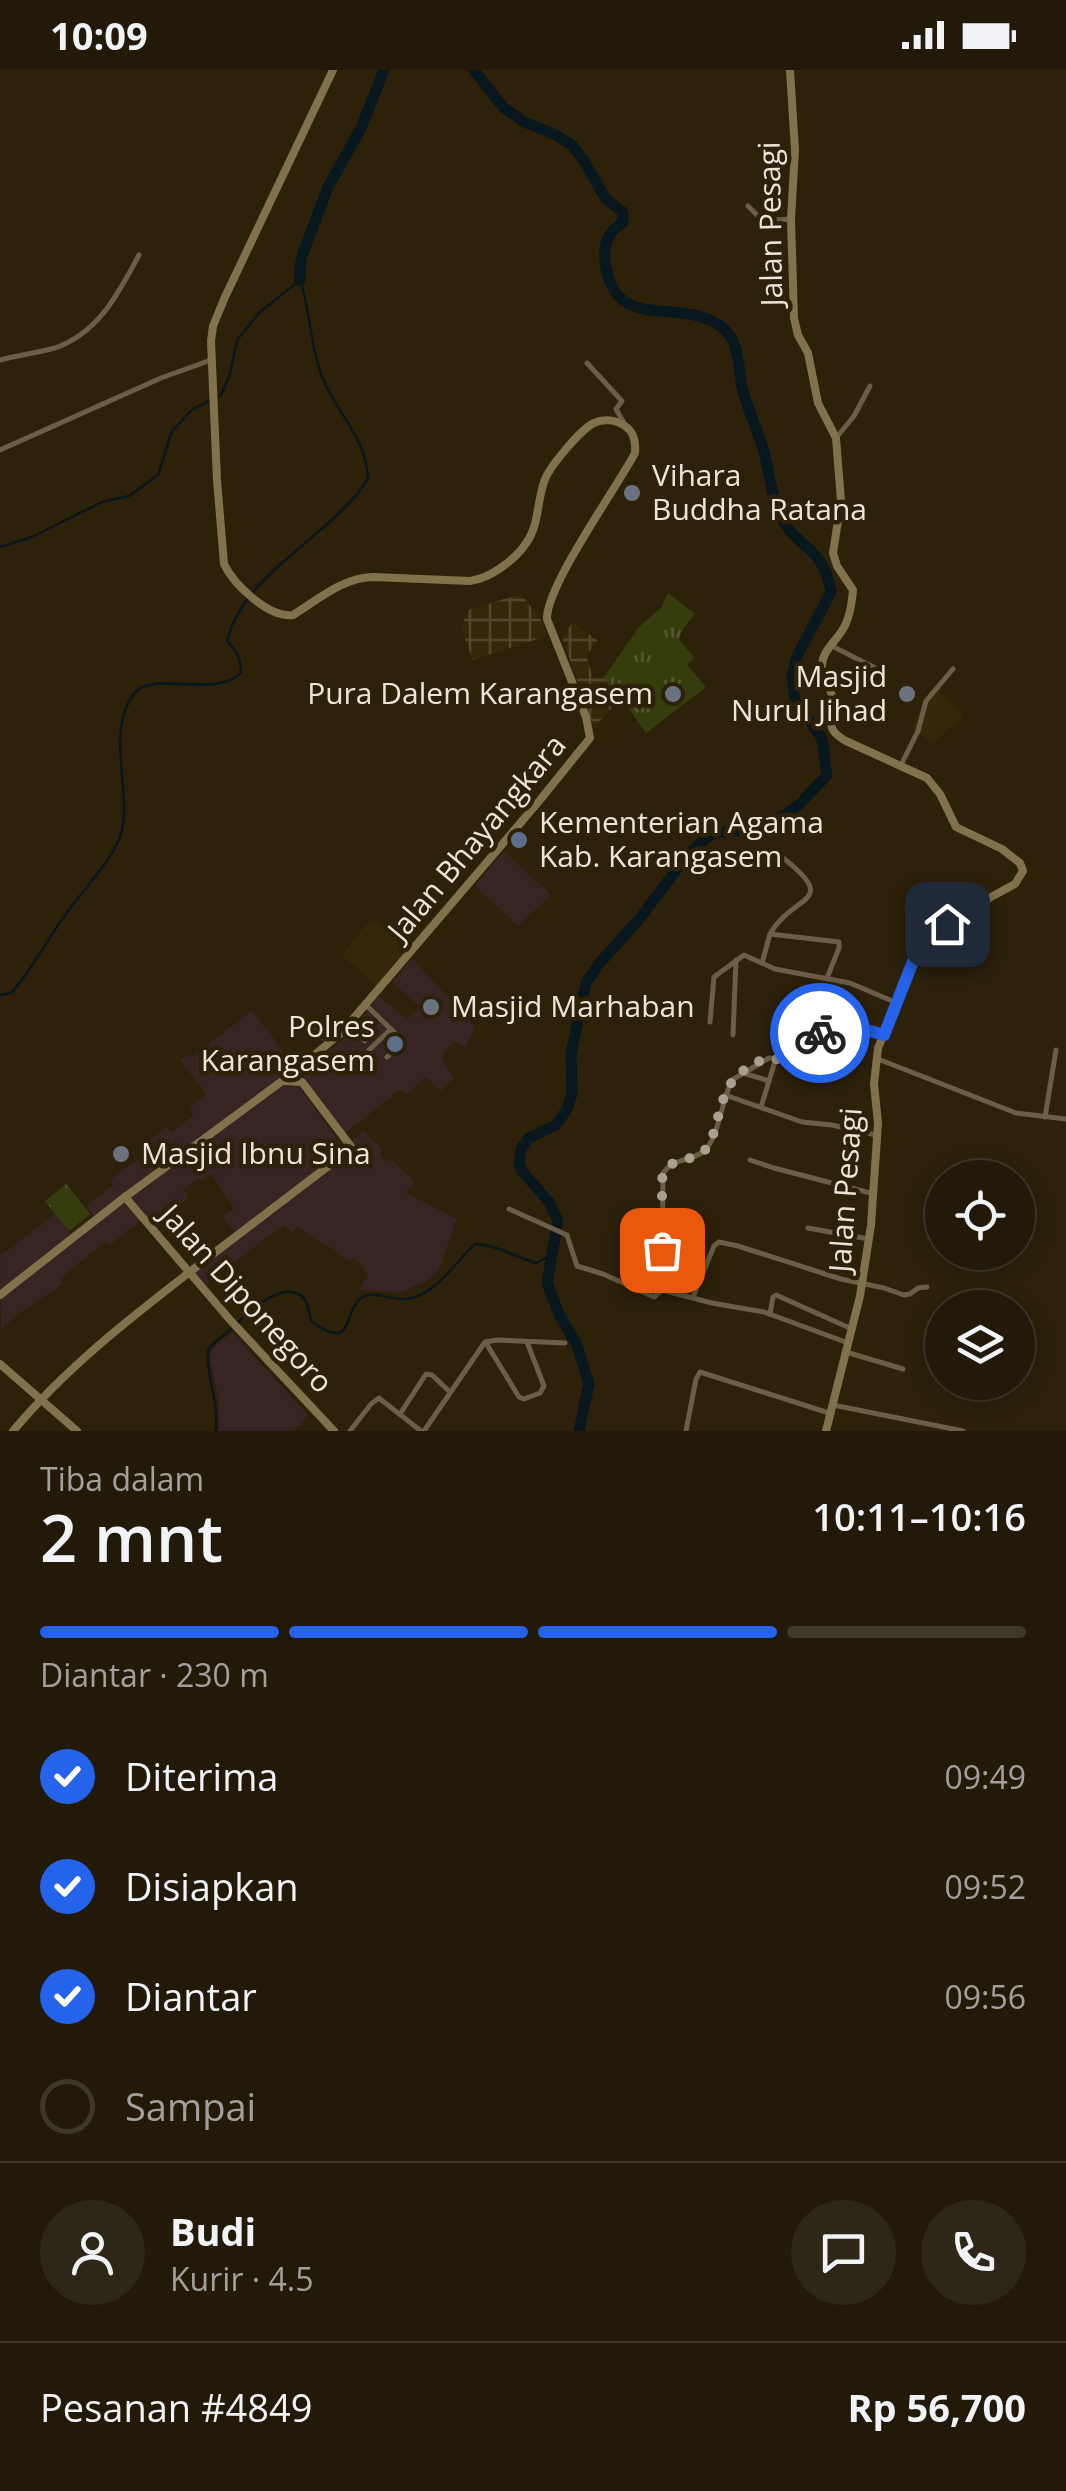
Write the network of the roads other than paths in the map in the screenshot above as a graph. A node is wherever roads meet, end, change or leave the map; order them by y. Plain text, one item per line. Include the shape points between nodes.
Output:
1 (334, 70) edge
2 (790, 70) edge
3 (748, 206) dead end
4 (791, 219) junction
5 (139, 254) dead end
6 (0, 360) edge
7 (211, 360) junction
8 (587, 363) dead end
9 (870, 386) dead end
10 (624, 426) junction
11 (836, 438) junction
12 (0, 450) edge
13 (829, 645) junction
14 (953, 669) dead end
15 (880, 671) dead end
16 (902, 765) junction
17 (778, 854) dead end
18 (770, 934) junction
19 (736, 960) junction
20 (762, 963) junction
21 (827, 978) junction
22 (896, 1003) junction
23 (366, 1004) junction
24 (300, 1016) dead end
25 (710, 1022) dead end
26 (349, 1024) junction
27 (391, 1030) junction
28 (733, 1035) dead end
29 (884, 1035) junction
30 (365, 1041) dead end
31 (328, 1044) junction
32 (369, 1050) dead end
33 (1056, 1050) dead end
34 (387, 1057) dead end
35 (776, 1058) junction
36 (876, 1058) junction
37 (300, 1068) junction
38 (742, 1072) junction
39 (284, 1081) junction
40 (769, 1081) junction
41 (302, 1082) junction
42 (725, 1095) junction
43 (761, 1107) junction
44 (1045, 1118) junction
45 (1066, 1119) edge
46 (877, 1136) junction
47 (750, 1160) dead end
48 (874, 1194) junction
49 (124, 1197) junction
50 (508, 1209) dead end
51 (808, 1228) dead end
52 (869, 1238) junction
53 (189, 1271) junction
54 (862, 1285) junction
55 (926, 1287) dead end
56 (662, 1290) junction
57 (0, 1295) edge
58 (693, 1298) junction
59 (770, 1314) junction
60 (852, 1329) junction
61 (485, 1342) junction
62 (527, 1342) junction
63 (565, 1343) dead end
64 (847, 1348) junction
65 (0, 1364) edge
66 (903, 1369) dead end
67 (450, 1392) junction
68 (40, 1399) junction
69 (831, 1409) junction
70 (400, 1414) junction
71 (13, 1431) edge
72 (77, 1431) edge
73 (334, 1431) edge
74 (350, 1431) edge
75 (422, 1431) edge
76 (686, 1431) edge
77 (826, 1431) edge
78 (963, 1431) edge

1 - 7 street via 218,313
2 - 4 street, Jalan Pesagi via 796,154
3 - 4 street via 762,221
4 - 11 street, Jalan Pesagi via 795,325
5 - 6 street via 108,308 82,335
7 - 10 street via 222,557 245,591 284,616 366,577 488,576 526,544 546,477 581,434 598,421
7 - 12 street
8 - 10 street via 622,401 616,409
9 - 11 street
10 - 23 street, Jalan Bhayangkara via 635,440 634,453 547,609 589,741
11 - 13 street, Jalan Pesagi via 842,502 833,553 853,590 848,620
13 - 15 street
13 - 16 street, Jalan Pesagi via 822,669 832,695 833,732
14 - 16 street via 926,703
16 - 22 street, Jalan Pesagi via 934,785 956,826 1002,849 1024,870 974,916 931,937
17 - 18 street via 811,891
18 - 20 street
18 - 21 street via 839,942
19 - 20 street via 747,955
19 - 25 street via 714,977
19 - 28 street
20 - 21 street
21 - 22 street
22 - 29 street, Jalan Pesagi
23 - 26 street, Jalan Bhayangkara
23 - 27 street
24 - 31 street
26 - 30 street
26 - 31 street, Jalan Bhayangkara
27 - 32 street
27 - 34 street via 404,1042
29 - 35 street via 832,1021 804,1065
29 - 36 street, Jalan Pesagi
31 - 37 street, Jalan Bhayangkara
33 - 44 street
35 - 38 street
35 - 40 street
36 - 44 street
36 - 46 street, Jalan Pesagi
37 - 39 street, Jalan Bhayangkara
37 - 41 street
38 - 40 street
38 - 42 street
39 - 41 street
39 - 49 street, Jalan Bhayangkara
40 - 43 street
41 - 53 street via 352,1148
42 - 43 street
42 - 56 street via 706,1149 663,1173
43 - 46 street
44 - 45 street
46 - 48 street, Jalan Pesagi
47 - 48 street
48 - 52 street, Jalan Pesagi
49 - 53 street, Jalan Diponegoro
49 - 57 street, Jalan Bhayangkara
50 - 56 street via 568,1238 580,1268 654,1297
51 - 52 street
52 - 54 street, Jalan Pesagi
53 - 68 street
53 - 73 street, Jalan Diponegoro
54 - 55 street via 907,1295
54 - 58 street via 718,1242
54 - 60 street, Jalan Pesagi
56 - 58 street
58 - 59 street
59 - 60 street via 776,1294
59 - 64 street
60 - 64 street, Jalan Pesagi
61 - 62 street
61 - 62 street via 524,1400 544,1386
61 - 67 street
62 - 63 street
64 - 66 street
64 - 69 street, Jalan Pesagi
65 - 68 street
67 - 70 street via 426,1374
67 - 75 street
68 - 71 street
68 - 72 street
69 - 76 street via 700,1372
69 - 77 street, Jalan Pesagi
69 - 78 street
70 - 74 street via 378,1398
70 - 75 street

